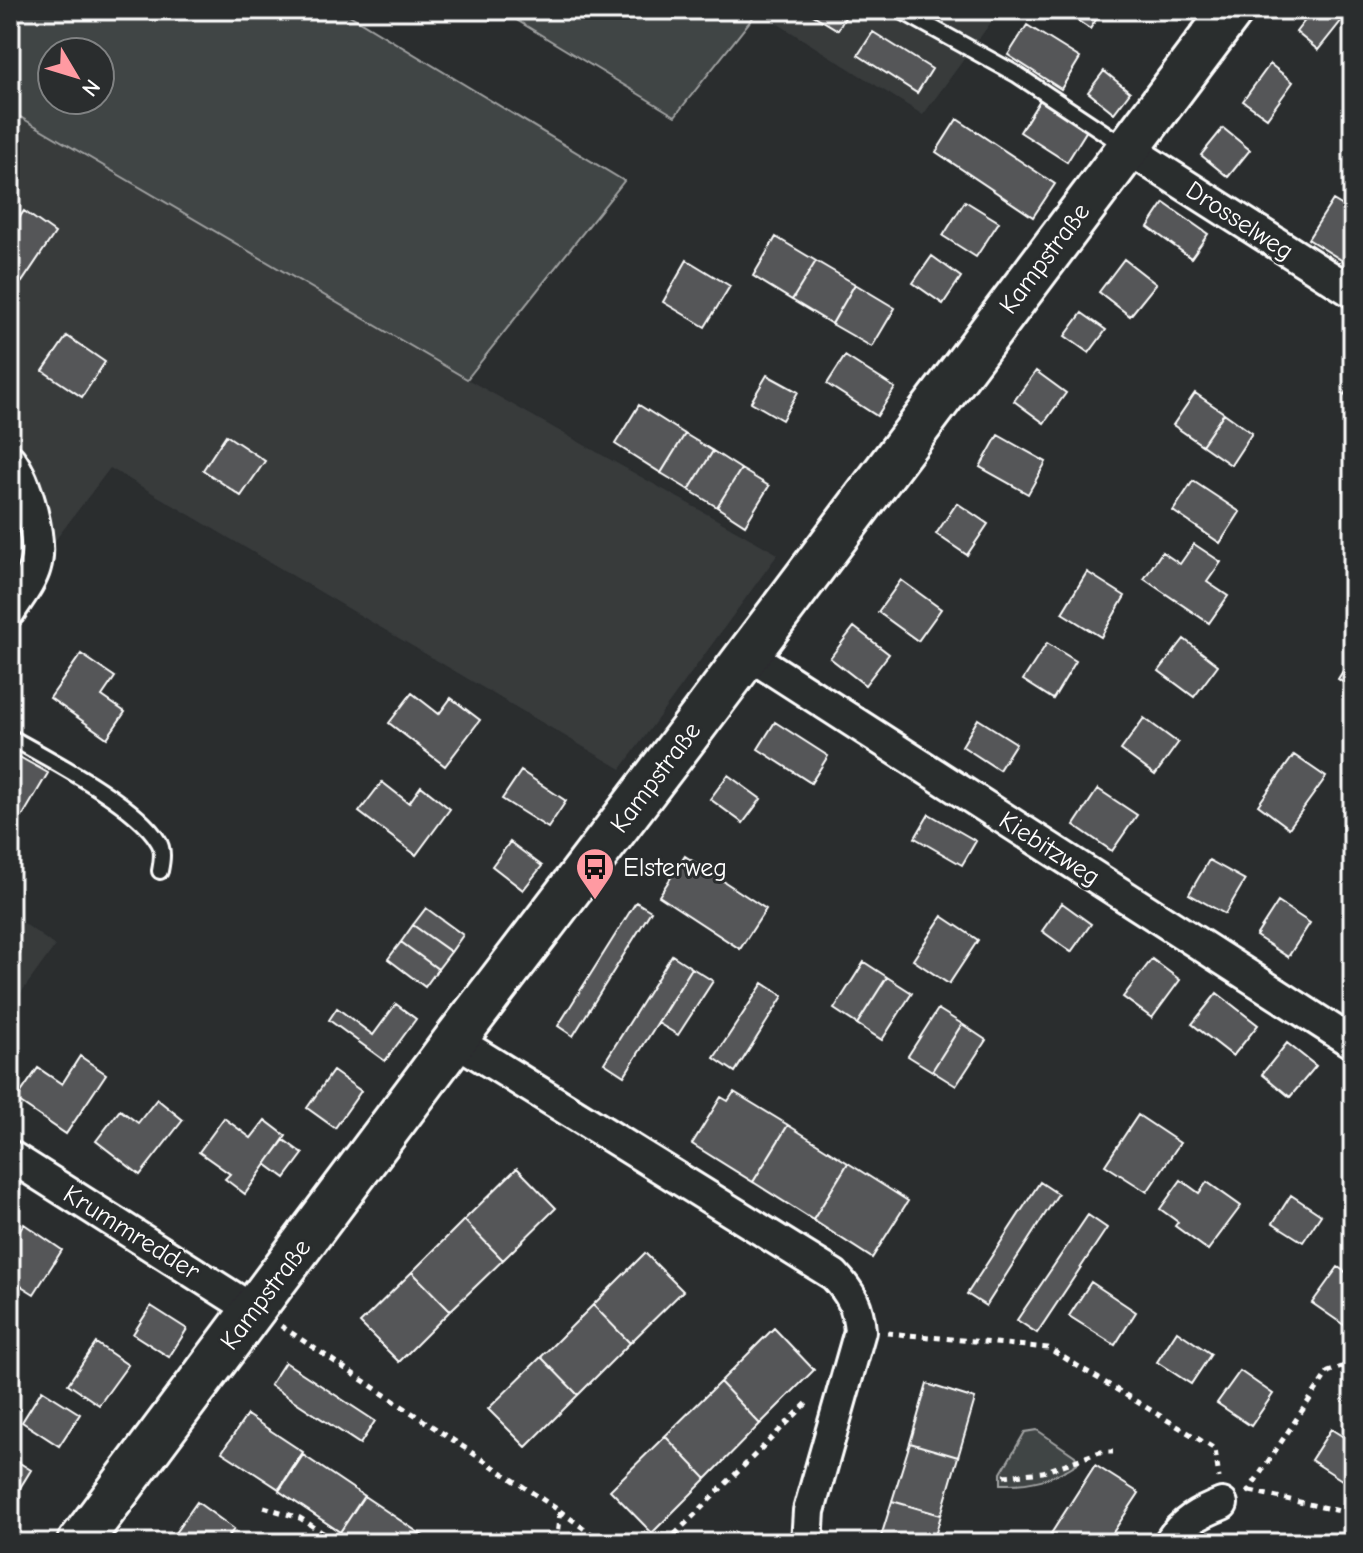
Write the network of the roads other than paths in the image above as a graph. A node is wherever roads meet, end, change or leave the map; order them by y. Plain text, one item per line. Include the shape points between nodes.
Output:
1 (900, 10) edge
2 (1232, 10) edge
3 (1127, 148) junction
4 (1353, 292) edge
5 (10, 460) edge
6 (10, 611) edge
7 (748, 654) junction
8 (10, 737) edge
9 (160, 871) dead end
10 (455, 1040) junction
11 (1353, 1043) edge
12 (10, 1156) edge
13 (253, 1310) junction
14 (1222, 1504) road end
15 (79, 1543) edge
16 (807, 1543) edge
17 (1169, 1543) edge

1 - 3 lane via 1016,74
2 - 3 street, Kampstraße
3 - 4 street, Drosselweg
3 - 7 street, Kampstraße
5 - 6 street via 35,518 35,567
7 - 10 street, Kampstraße
7 - 11 street, Kiebitzweg
8 - 9 lane via 71,772 148,828 161,844
10 - 13 street, Kampstraße
10 - 16 street via 834,1275 850,1291 860,1331 809,1511
12 - 13 street, Krummredder
13 - 15 street, Kampstraße
14 - 17 street via 1196,1515

